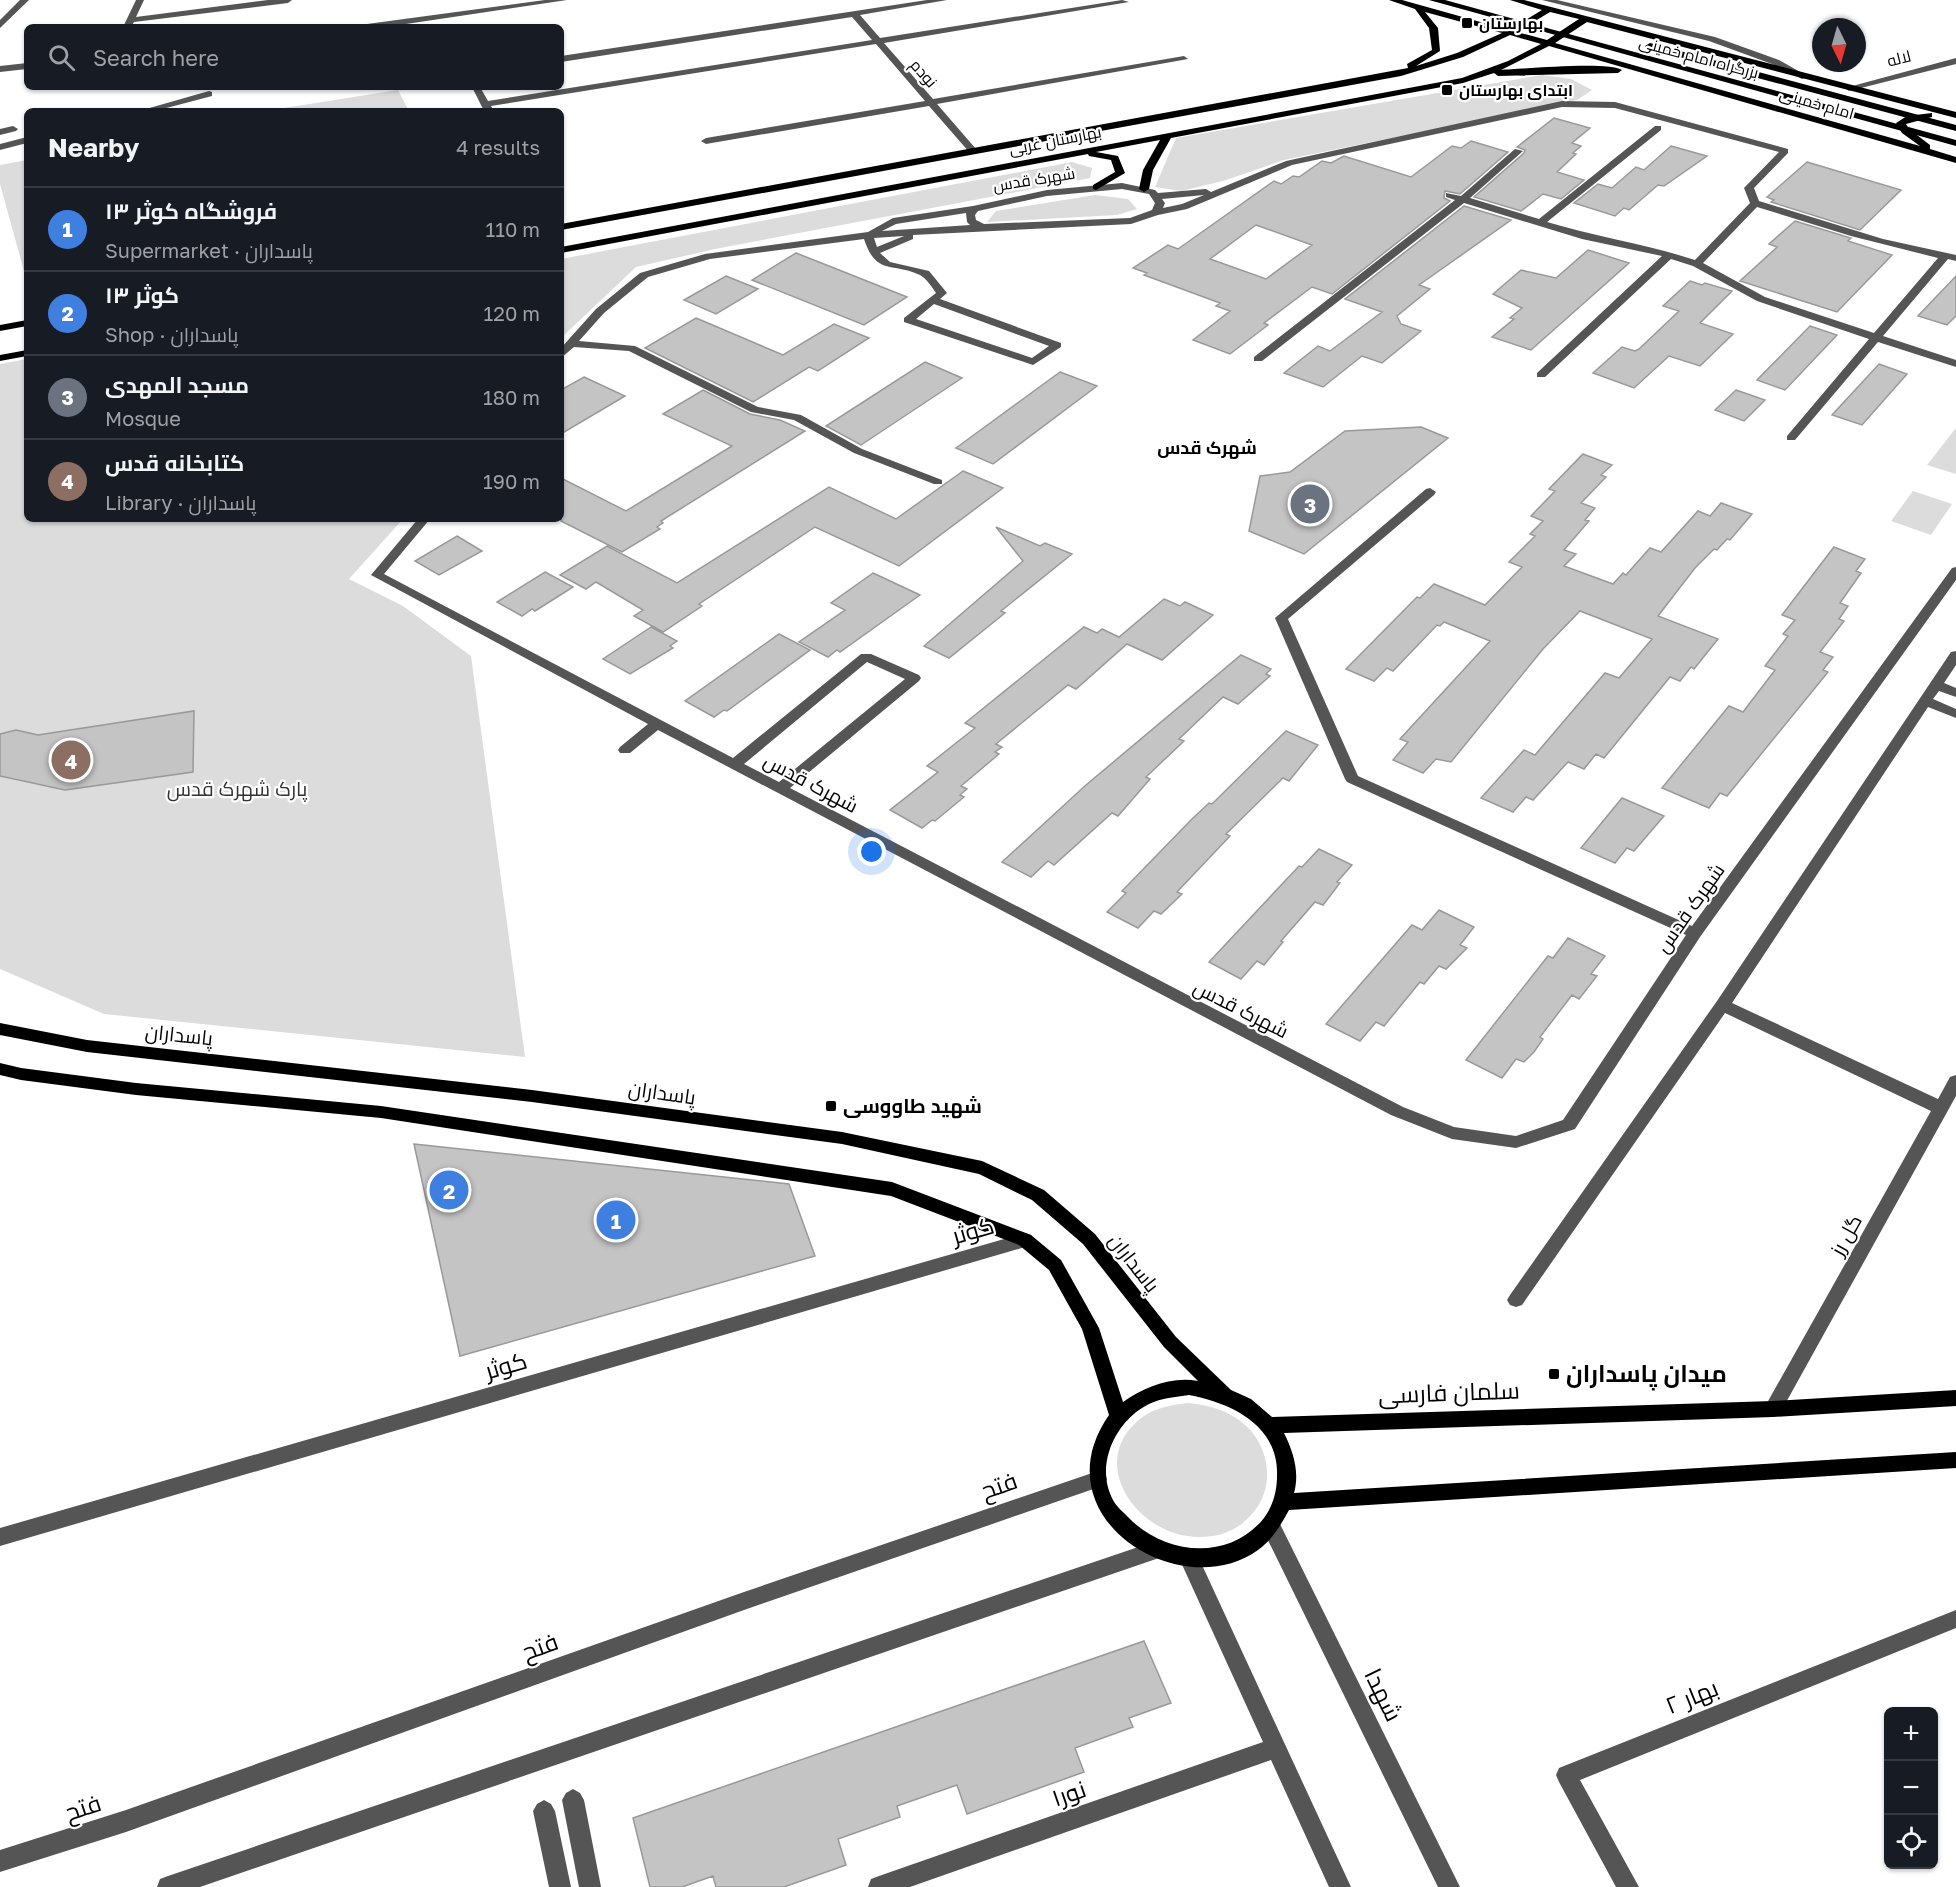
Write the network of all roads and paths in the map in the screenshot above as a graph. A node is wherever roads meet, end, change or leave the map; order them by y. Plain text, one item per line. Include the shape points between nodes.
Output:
1 (25, 0) edge
2 (141, 0) edge
3 (288, 0) edge
4 (563, 0) edge
5 (943, 0) edge
6 (1393, 0) edge
7 (1434, 0) edge
8 (1477, 0) edge
9 (1514, 0) edge
10 (1125, 2) dead end
11 (1548, 5) edge
12 (1414, 6) junction
13 (854, 14) junction
14 (1585, 19) junction
15 (129, 23) edge
16 (389, 24) edge
17 (0, 25) edge
18 (1511, 34) junction
19 (877, 41) junction
20 (1550, 45) junction
21 (564, 59) edge
22 (1184, 59) dead end
23 (1956, 61) edge
24 (24, 66) edge
25 (0, 69) edge
26 (1401, 73) junction
27 (1489, 73) junction
28 (1805, 77) junction
29 (1672, 78) junction
30 (1362, 80) junction
31 (1849, 88) junction
32 (478, 90) edge
33 (209, 94) dead end
34 (1382, 95) junction
35 (931, 103) junction
36 (487, 107) edge
37 (153, 108) edge
38 (1956, 116) edge
39 (1658, 128) dead end
40 (1956, 128) edge
41 (13, 129) dead end
42 (0, 132) edge
43 (1167, 136) junction
44 (24, 141) edge
45 (706, 141) dead end
46 (1956, 143) edge
47 (0, 147) edge
48 (973, 151) junction
49 (1518, 151) dead end
50 (1074, 154) junction
51 (1941, 156) junction
52 (1956, 160) edge
53 (1096, 187) junction
54 (1230, 187) junction
55 (1144, 189) junction
56 (1449, 195) dead end
57 (1157, 196) junction
58 (1463, 199) junction
59 (1755, 203) junction
60 (974, 208) junction
61 (1156, 212) junction
62 (1540, 223) junction
63 (564, 226) edge
64 (983, 227) junction
65 (927, 230) junction
66 (868, 235) junction
67 (564, 249) edge
68 (874, 253) junction
69 (1668, 255) junction
70 (1950, 257) edge
71 (1697, 264) junction
72 (932, 300) dead end
73 (24, 324) edge
74 (0, 328) edge
75 (1877, 337) junction
76 (570, 344) junction
77 (564, 351) edge
78 (24, 354) edge
79 (0, 358) edge
80 (1258, 360) dead end
81 (1956, 364) edge
82 (1541, 375) dead end
83 (1791, 438) dead end
84 (938, 482) dead end
85 (1430, 492) dead end
86 (421, 522) edge
87 (1956, 571) edge
88 (1956, 655) edge
89 (1936, 685) junction
90 (1956, 693) edge
91 (1925, 701) junction
92 (1956, 714) edge
93 (657, 724) junction
94 (625, 750) dead end
95 (734, 765) junction
96 (780, 789) junction
97 (1695, 933) junction
98 (1722, 1005) junction
99 (0, 1029) edge
100 (0, 1069) edge
101 (1956, 1081) edge
102 (1941, 1108) junction
103 (1025, 1240) junction
104 (1516, 1300) dead end
105 (1224, 1395) junction
106 (1956, 1398) edge
107 (1773, 1409) junction
108 (1118, 1416) junction
109 (1268, 1425) junction
110 (1956, 1460) edge
111 (1098, 1479) junction
112 (1285, 1502) junction
113 (1272, 1526) junction
114 (0, 1537) edge
115 (1156, 1550) junction
116 (1189, 1558) junction
117 (1956, 1619) edge
118 (1276, 1748) junction
119 (573, 1800) dead end
120 (544, 1811) dead end
121 (0, 1862) edge
122 (168, 1887) edge
123 (560, 1887) edge
124 (590, 1887) edge
125 (879, 1887) edge
126 (1340, 1887) edge
127 (1449, 1887) edge
128 (1628, 1887) edge

1 - 17 street
2 - 15 street
3 - 15 street
4 - 16 street
5 - 13 street
6 - 12 main road, امام خمینی
7 - 46 highway, بزرگراه امام خمینی
8 - 40 highway, بزرگراه امام خمینی
9 - 11 main road, امام خمینی
10 - 19 street
11 - 14 main road, امام خمینی
11 - 18 main road, بهارستان غربی
11 - 28 street via 1724,42 1774,59
12 - 18 main road, امام خمینی
12 - 26 main road via 1432,21 1438,37 1436,51
13 - 19 street, نودم
13 - 21 street
14 - 20 main road, بهارستان غربی
14 - 28 main road, امام خمینی
18 - 20 main road, امام خمینی
18 - 26 main road, بهارستان غربی via 1449,61
19 - 35 street, نودم
19 - 36 street
20 - 27 main road, بهارستان غربی
20 - 29 main road, امام خمینی
22 - 35 street
23 - 31 street, لاله
24 - 25 street
26 - 30 main road, بهارستان غربی
27 - 29 main road via 1589,69
27 - 34 main road, بهارستان غربی
28 - 31 main road, امام خمینی
29 - 51 main road, امام خمینی
30 - 34 main road via 1385,88
30 - 48 main road, بهارستان غربی
31 - 38 main road, امام خمینی
32 - 36 street
33 - 37 street
34 - 43 main road, بهارستان غربی
35 - 45 street
35 - 48 street, نودم
38 - 51 main road via 1921,116 1901,123 1905,131
39 - 62 street
41 - 42 street
43 - 50 main road, بهارستان غربی
43 - 55 main road via 1148,170
44 - 47 street
48 - 63 main road, بهارستان غربی
49 - 58 street
50 - 53 main road via 1115,158 1120,174
50 - 67 main road, بهارستان غربی
51 - 52 main road, امام خمینی
53 - 55 street, شهرک قدس
53 - 60 street, شهرک قدس
54 - 57 street
54 - 59 street via 1289,163 1562,104 1587,103 1615,105 1785,151 1749,188
54 - 61 street via 1184,207
55 - 57 street, شهرک قدس
56 - 58 street
57 - 61 street via 1160,202
58 - 62 street
58 - 80 street
59 - 70 street via 1840,232
59 - 71 street
60 - 64 street, شهرک قدس via 972,222
60 - 66 street via 893,221
61 - 64 street via 1131,221
62 - 69 street
64 - 65 street
65 - 66 street
65 - 68 street via 887,244
66 - 68 street
66 - 76 street via 710,256 644,275 600,311
68 - 72 street via 886,264 925,273 942,292 908,320 1033,362 1057,345
69 - 71 street
69 - 82 street
70 - 75 street
71 - 75 street via 1761,300
73 - 74 main road
75 - 81 street
75 - 83 street
76 - 77 street
76 - 84 street via 631,348 755,410 797,417 858,451
78 - 79 main road
85 - 97 street via 1281,618 1352,779
86 - 93 street, شهرک قدس via 377,575
87 - 97 street, شهرک قدس
88 - 89 street
89 - 90 street
89 - 91 street
91 - 92 street
91 - 98 street
93 - 94 street
93 - 95 street, شهرک قدس
95 - 96 street, شهرک قدس
95 - 96 street via 866,657 914,678
96 - 97 street, شهرک قدس via 1397,1111 1452,1133 1516,1142 1569,1125
98 - 102 street
98 - 104 street
99 - 105 main road, پاسداران via 87,1046 532,1096 842,1138 982,1168 1038,1195 1089,1239 1170,1342
100 - 103 main road via 136,1089 381,1112 892,1189
101 - 102 street, گل رز
102 - 107 street, گل رز
103 - 108 main road via 1055,1265 1073,1295 1090,1328
103 - 114 street, کوثر
105 - 108 main road via 1189,1387 1158,1391 1131,1404
105 - 109 main road via 1245,1405
106 - 107 main road, سلمان فارسی
107 - 109 main road, سلمان فارسی
108 - 111 main road via 1098,1450
109 - 112 main road via 1282,1449 1288,1475
110 - 112 main road
111 - 115 main road via 1105,1505 1128,1532
111 - 121 street, فتح
112 - 113 main road
113 - 116 main road via 1250,1545 1222,1556
113 - 127 street, شهدا
115 - 116 main road
115 - 122 street
116 - 118 street
117 - 128 street, بهار ۲ via 1566,1774
118 - 125 street, نور۱
118 - 126 street
119 - 124 street
120 - 123 street

